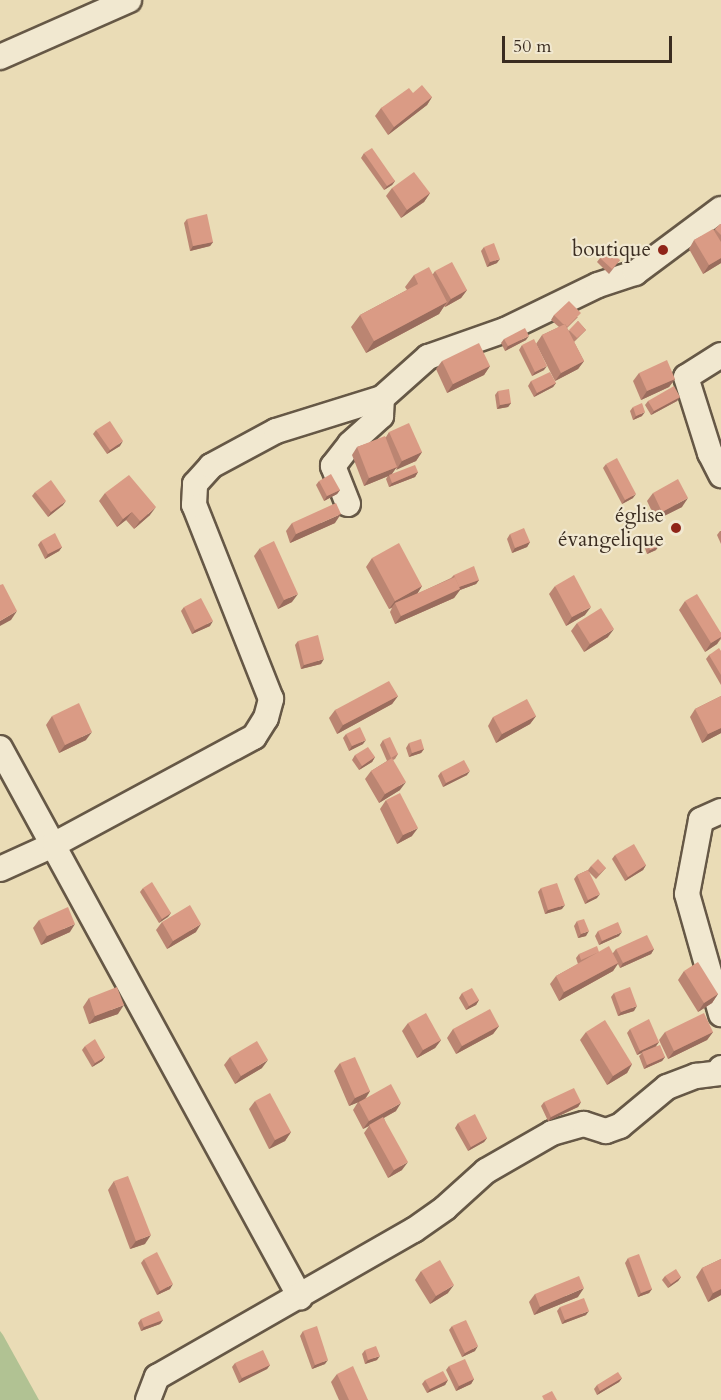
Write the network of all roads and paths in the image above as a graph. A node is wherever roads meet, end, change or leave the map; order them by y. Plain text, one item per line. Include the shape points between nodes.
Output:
1 (129, 0) edge
2 (0, 57) edge
3 (721, 208) edge
4 (721, 355) edge
5 (382, 398) junction
6 (721, 475) edge
7 (348, 504) dead end
8 (0, 748) edge
9 (721, 811) edge
10 (55, 844) junction
11 (0, 869) edge
12 (721, 1014) edge
13 (721, 1068) edge
14 (300, 1297) junction
15 (148, 1400) edge

1 - 2 street
3 - 5 street via 632,270 505,330 428,357 401,377
4 - 6 street via 686,377
5 - 7 street via 381,416 333,466
5 - 10 street via 276,431 211,466 195,484 194,505 271,699 266,718 254,737
8 - 10 street
9 - 12 street via 701,820 687,894
10 - 11 street
10 - 14 street
13 - 14 street via 720,1072 667,1087 620,1126 606,1131 584,1124 552,1133 486,1171 414,1230
14 - 15 street via 157,1377

